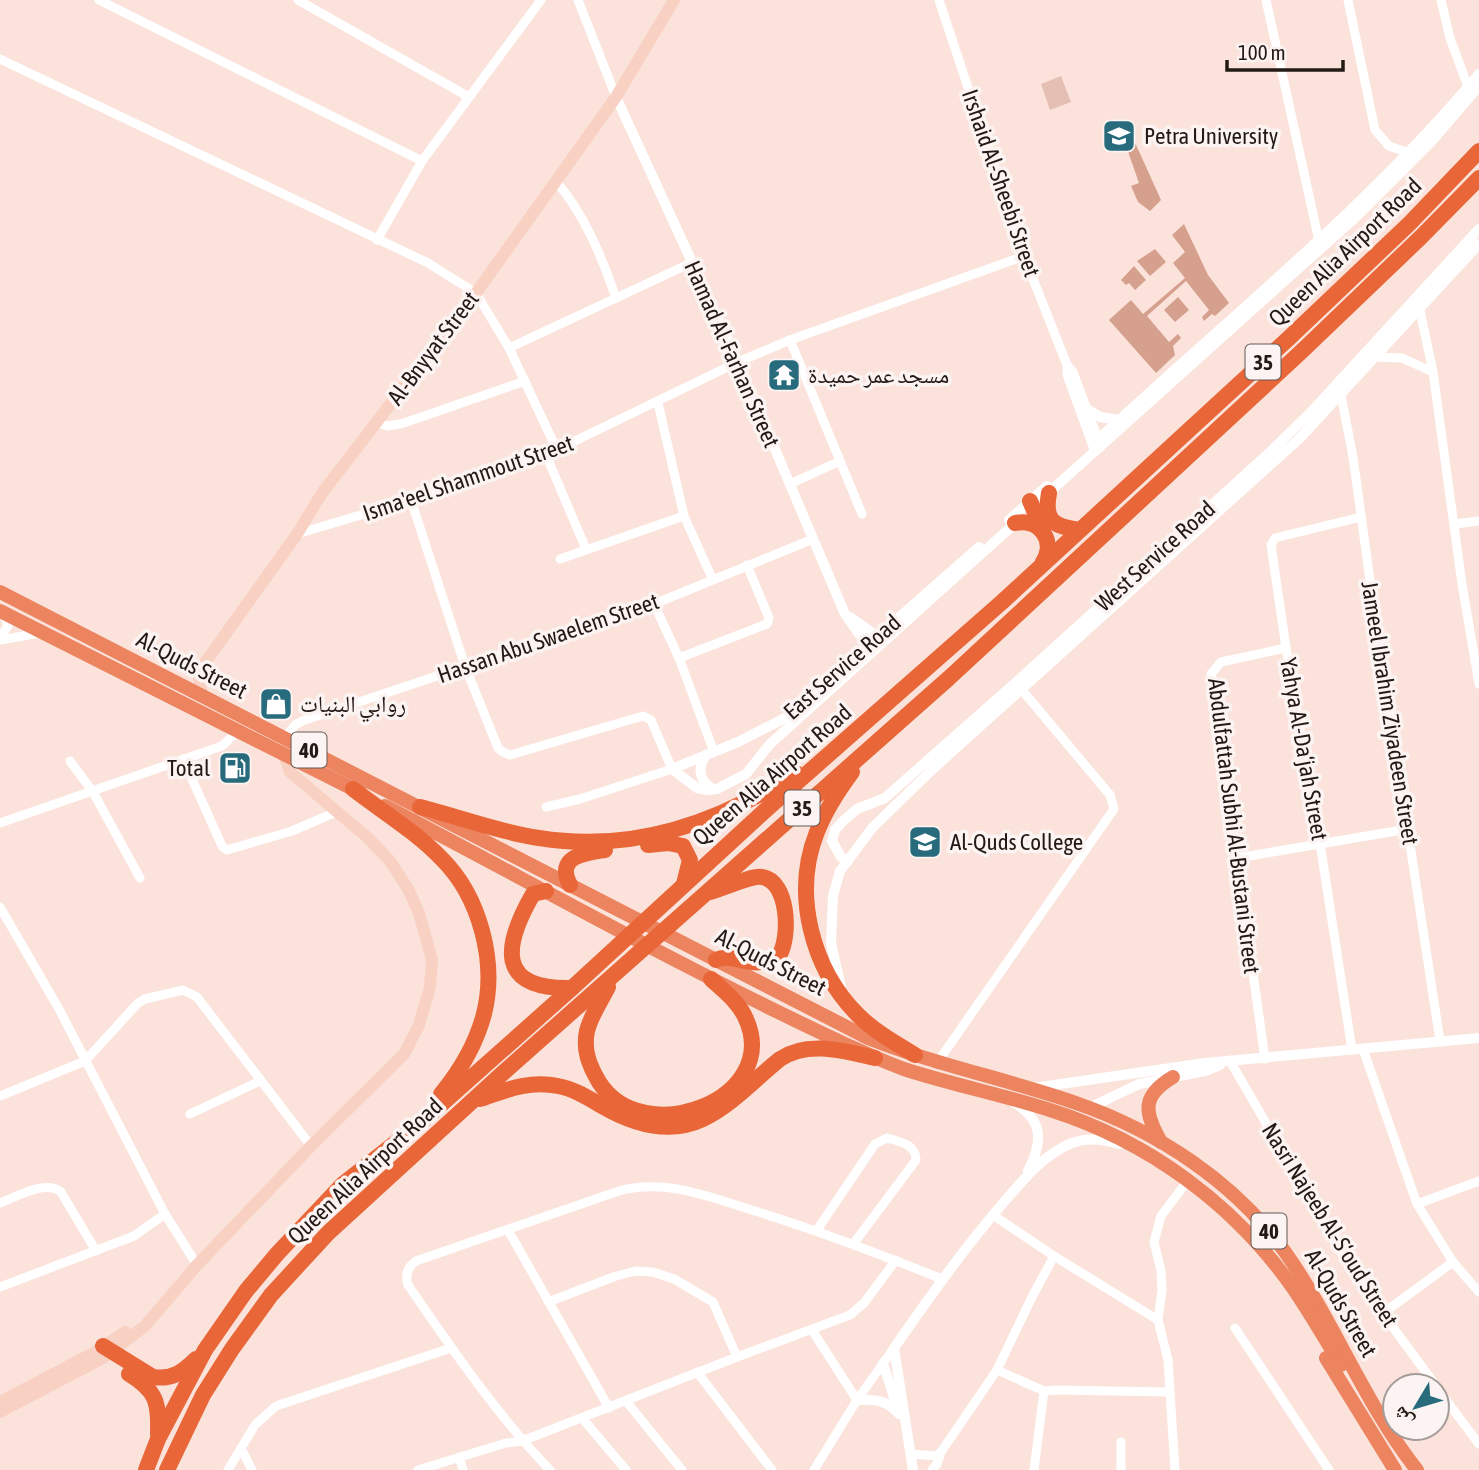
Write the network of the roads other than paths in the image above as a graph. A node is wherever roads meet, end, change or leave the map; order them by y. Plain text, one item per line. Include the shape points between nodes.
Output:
1 (99, 0) edge
2 (298, 0) edge
3 (578, 0) edge
4 (674, 0) edge
5 (939, 0) edge
6 (1266, 0) edge
7 (1348, 0) edge
8 (1441, 0) edge
9 (538, 2) edge
10 (315, 4) edge
11 (0, 59) edge
12 (1479, 74) edge
13 (1473, 87) edge
14 (469, 97) junction
15 (615, 97) junction
16 (1479, 151) edge
17 (1409, 153) junction
18 (422, 161) junction
19 (1479, 178) edge
20 (555, 180) junction
21 (1479, 229) edge
22 (377, 240) junction
23 (1319, 241) junction
24 (1479, 244) edge
25 (1024, 256) junction
26 (691, 263) junction
27 (476, 293) junction
28 (616, 298) junction
29 (1417, 303) junction
30 (790, 340) junction
31 (509, 348) junction
32 (1374, 357) junction
33 (738, 362) junction
34 (1067, 365) junction
35 (1433, 372) junction
36 (525, 382) junction
37 (1337, 392) junction
38 (658, 403) junction
39 (1087, 409) junction
40 (1119, 420) junction
41 (376, 423) junction
42 (1097, 446) junction
43 (557, 450) junction
44 (546, 455) junction
45 (840, 461) junction
46 (790, 484) junction
47 (1049, 493) junction
48 (411, 500) junction
49 (1032, 504) junction
50 (862, 514) dead end
51 (684, 516) junction
52 (1361, 517) junction
53 (1479, 521) edge
54 (1016, 523) junction
55 (1455, 524) junction
56 (1079, 530) junction
57 (1044, 531) junction
58 (297, 534) junction
59 (813, 539) junction
60 (586, 550) junction
61 (560, 559) dead end
62 (747, 565) junction
63 (1041, 565) junction
64 (712, 578) junction
65 (0, 592) edge
66 (654, 604) junction
67 (2, 612) edge
68 (218, 622) dead end
69 (230, 628) junction
70 (44, 633) junction
71 (0, 638) edge
72 (879, 640) junction
73 (1286, 648) junction
74 (679, 658) junction
75 (465, 666) junction
76 (1479, 684) edge
77 (1022, 690) junction
78 (202, 696) junction
79 (239, 730) junction
80 (851, 737) junction
81 (738, 742) junction
82 (284, 745) junction
83 (710, 753) junction
84 (864, 755) junction
85 (183, 759) junction
86 (935, 760) junction
87 (70, 761) dead end
88 (755, 763) junction
89 (671, 769) junction
90 (353, 789) junction
91 (713, 789) junction
92 (93, 792) junction
93 (420, 807) junction
94 (546, 807) dead end
95 (336, 812) junction
96 (0, 824) edge
97 (1408, 829) junction
98 (1321, 842) junction
99 (1237, 858) junction
100 (848, 861) junction
101 (140, 877) dead end
102 (684, 884) junction
103 (570, 885) junction
104 (547, 891) junction
105 (708, 892) junction
106 (0, 907) edge
107 (5, 926) edge
108 (716, 960) junction
109 (612, 978) junction
110 (711, 979) junction
111 (572, 988) junction
112 (849, 1006) junction
113 (1479, 1038) edge
114 (1440, 1041) junction
115 (1357, 1049) junction
116 (915, 1055) junction
117 (875, 1058) junction
118 (1265, 1059) junction
119 (85, 1061) junction
120 (1228, 1061) junction
121 (937, 1063) junction
122 (1173, 1077) junction
123 (260, 1081) junction
124 (1031, 1089) junction
125 (0, 1096) edge
126 (1001, 1096) junction
127 (474, 1101) junction
128 (1089, 1108) junction
129 (190, 1114) dead end
130 (1080, 1121) junction
131 (418, 1125) junction
132 (1162, 1143) junction
133 (311, 1146) junction
134 (1136, 1148) junction
135 (1025, 1178) junction
136 (1189, 1179) junction
137 (1479, 1181) edge
138 (0, 1203) edge
139 (1417, 1204) junction
140 (1253, 1213) junction
141 (165, 1214) junction
142 (993, 1215) junction
143 (1241, 1227) junction
144 (508, 1230) junction
145 (817, 1230) junction
146 (854, 1243) junction
147 (96, 1251) junction
148 (1054, 1256) junction
149 (896, 1260) junction
150 (1454, 1262) junction
151 (197, 1265) junction
152 (942, 1279) junction
153 (1291, 1285) junction
154 (0, 1287) edge
155 (1479, 1292) edge
156 (548, 1302) junction
157 (1382, 1314) junction
158 (1158, 1320) junction
159 (1236, 1328) dead end
160 (812, 1330) junction
161 (451, 1348) junction
162 (894, 1348) junction
163 (205, 1350) junction
164 (103, 1352) junction
165 (737, 1357) junction
166 (883, 1363) junction
167 (997, 1370) junction
168 (697, 1372) junction
169 (1425, 1372) edge
170 (1044, 1391) junction
171 (1168, 1392) junction
172 (857, 1400) junction
173 (626, 1401) junction
174 (0, 1402) edge
175 (1451, 1407) edge
176 (609, 1408) junction
177 (0, 1412) edge
178 (900, 1415) junction
179 (582, 1418) junction
180 (906, 1428) junction
181 (158, 1439) junction
182 (522, 1441) junction
183 (1121, 1442) dead end
184 (1479, 1444) edge
185 (241, 1448) junction
186 (941, 1452) junction
187 (911, 1454) junction
188 (459, 1457) junction
189 (146, 1470) edge
190 (167, 1470) edge
191 (228, 1470) edge
192 (252, 1470) edge
193 (418, 1470) edge
194 (463, 1470) edge
195 (550, 1470) edge
196 (626, 1470) edge
197 (682, 1470) edge
198 (772, 1470) edge
199 (814, 1470) edge
200 (914, 1470) edge
201 (932, 1470) edge
202 (1034, 1470) edge
203 (1121, 1470) edge
204 (1175, 1470) edge
205 (1329, 1470) edge
206 (1395, 1470) edge
207 (1406, 1470) edge
208 (1417, 1470) edge

1 - 18 street
2 - 10 street
3 - 15 street
4 - 15 main road, Al-Bnyyat Street
5 - 25 street, Irshaid Al-Sheebi Street
6 - 23 street
7 - 17 street via 1375,130 1389,146
8 - 13 street via 1450,38
9 - 14 street
10 - 14 street
11 - 22 street
12 - 13 street, East Service Road
13 - 17 street, East Service Road
13 - 42 street, East Service Road via 1431,142 1356,217
14 - 18 street
15 - 20 main road, Al-Bnyyat Street
15 - 26 street, Hamad Al-Farhan Street
16 - 56 highway, Queen Alia Airport Road / 35 via 1289,338
17 - 23 street, East Service Road
18 - 22 street
19 - 84 highway, Queen Alia Airport Road / 35 via 1302,351
20 - 27 main road, Al-Bnyyat Street
20 - 28 street via 582,215
21 - 29 street, West Service Road
22 - 27 street via 428,263
23 - 40 street, East Service Road
24 - 29 street, West Service Road
25 - 30 street, Isma'eel Shammout Street
25 - 34 street, Irshaid Al-Sheebi Street
26 - 28 street
26 - 33 street, Hamad Al-Farhan Street
27 - 31 street
27 - 41 main road, Al-Bnyyat Street
28 - 31 street
29 - 32 street, West Service Road
29 - 35 street
29 - 37 street, West Service Road
30 - 33 street, Isma'eel Shammout Street
30 - 45 street
31 - 36 street
32 - 35 street via 1402,358
32 - 37 street, West Service Road
33 - 38 street, Isma'eel Shammout Street
33 - 46 street, Hamad Al-Farhan Street
34 - 39 street, Irshaid Al-Sheebi Street
34 - 42 street, Irshaid Al-Sheebi Street
35 - 55 street
36 - 41 street via 404,423
36 - 43 street
37 - 52 street, Jameel Ibrahim Ziyadeen Street
37 - 77 street, West Service Road via 1276,461
37 - 86 street, West Service Road
38 - 43 street, Isma'eel Shammout Street
38 - 51 street
39 - 40 street
39 - 42 street, Irshaid Al-Sheebi Street
40 - 42 street, East Service Road
41 - 58 main road, Al-Bnyyat Street
42 - 47 street, East Service Road
42 - 49 street, East Service Road
43 - 44 street, Isma'eel Shammout Street
44 - 48 street, Isma'eel Shammout Street
44 - 60 street
45 - 46 street
45 - 50 street
46 - 59 street, Hamad Al-Farhan Street
47 - 49 street, East Service Road
47 - 56 highway via 1046,508 1051,520
48 - 58 street, Isma'eel Shammout Street
48 - 75 street
49 - 54 street, East Service Road
49 - 57 highway
49 - 72 street, East Service Road
51 - 60 street
51 - 64 street
52 - 73 street, Yahya Al-Da‘jah Street via 1272,541
52 - 97 street, Jameel Ibrahim Ziyadeen Street
53 - 55 street
54 - 57 highway via 1031,523
54 - 72 street, East Service Road
55 - 76 street
56 - 63 highway, Queen Alia Airport Road / 35
57 - 63 highway via 1048,552
58 - 69 main road, Al-Bnyyat Street
59 - 62 street, Hassan Abu Swaelem Street
59 - 72 street, Hamad Al-Farhan Street via 845,614
60 - 61 street
62 - 64 street, Hassan Abu Swaelem Street
62 - 74 street via 769,618 767,624
63 - 80 highway, Queen Alia Airport Road / 35
64 - 66 street, Hassan Abu Swaelem Street
65 - 78 highway, Al-Quds Street / 40
66 - 74 street
66 - 75 street, Hassan Abu Swaelem Street
67 - 70 highway, Al-Quds Street / 40
67 - 71 street via 8,626
68 - 69 main road
69 - 78 main road, Al-Bnyyat Street via 200,673
70 - 71 street
70 - 79 highway, Al-Quds Street / 40
72 - 81 street, East Service Road via 795,711
72 - 88 street, East Service Road
73 - 98 street, Yahya Al-Da‘jah Street
73 - 99 street, Abdulfattah Subhi Al-Bustani Street via 1221,662 1210,674
74 - 83 street
75 - 82 street, Hassan Abu Swaelem Street via 302,721
75 - 89 street via 503,752 510,755 643,716 651,720
77 - 86 street, West Service Road
77 - 121 street via 1110,795 1114,809
78 - 82 highway, Al-Quds Street / 40
79 - 82 highway, Al-Quds Street / 40
79 - 85 street via 222,746
80 - 93 highway via 760,796 721,815 635,839 585,842 540,838
80 - 102 highway, Queen Alia Airport Road / 35
81 - 83 street, East Service Road
81 - 88 street via 751,749
82 - 90 highway, Al-Quds Street / 40
82 - 93 highway, Al-Quds Street / 40
82 - 95 main road via 290,772
83 - 89 street, East Service Road
83 - 91 street via 700,771
84 - 105 highway, Queen Alia Airport Road / 35
84 - 112 highway via 816,833 807,874 808,915 818,954
85 - 92 street
85 - 95 street via 227,850
86 - 100 street, West Service Road
86 - 100 street, West Service Road via 838,826 832,841
87 - 92 street
88 - 91 street, East Service Road via 740,778
89 - 91 street via 697,788
89 - 94 street
90 - 104 highway, Al-Quds Street / 40
90 - 131 highway via 443,860 462,885 485,944 489,982 484,1014 466,1058
92 - 96 street
92 - 101 street
93 - 103 highway, Al-Quds Street / 40
95 - 133 main road via 390,861 408,889 426,933 432,960 430,987 404,1054
97 - 98 street
97 - 114 street, Jameel Ibrahim Ziyadeen Street
98 - 99 street
98 - 115 street, Yahya Al-Da‘jah Street
99 - 118 street, Abdulfattah Subhi Al-Bustani Street
100 - 112 street, West Service Road via 836,884 830,927 836,972
102 - 103 highway via 688,852 668,843 576,855 566,872
102 - 111 highway, Queen Alia Airport Road / 35
103 - 108 highway, Al-Quds Street / 40
104 - 110 highway, Al-Quds Street / 40
104 - 111 highway via 533,894 519,919 513,940 514,967 538,986
105 - 108 highway via 764,877 779,890 784,908 786,936 780,954 758,963 724,957
105 - 109 highway, Queen Alia Airport Road / 35
106 - 107 street
107 - 119 street via 59,1009
108 - 116 highway, Al-Quds Street / 40 via 868,1038
109 - 110 highway via 588,1029 588,1062 611,1096 631,1109 660,1115 711,1104 734,1086 746,1068 751,1041 747,1021 732,998
109 - 127 highway, Queen Alia Airport Road / 35
110 - 117 highway, Al-Quds Street / 40
111 - 131 highway, Queen Alia Airport Road / 35
112 - 116 highway via 871,1027
113 - 114 street
114 - 115 street
115 - 118 street
115 - 139 street, Yahya Al-Da‘jah Street
116 - 121 highway, Al-Quds Street / 40
117 - 126 highway, Al-Quds Street / 40
117 - 127 highway via 817,1049 791,1053 718,1111 670,1127 632,1121 573,1090 546,1084 516,1086
118 - 120 street
119 - 123 street via 138,1003 183,990 197,997
119 - 125 street
119 - 141 street
120 - 122 street
120 - 124 street
120 - 157 street, Nasri Najeeb Al-S‘oud Street
121 - 124 highway, Al-Quds Street / 40
122 - 128 street via 1139,1084
122 - 132 highway via 1156,1088 1149,1102 1150,1119
123 - 129 street
123 - 133 street
124 - 128 highway, Al-Quds Street / 40
126 - 130 highway, Al-Quds Street / 40
126 - 135 street via 1027,1113 1038,1133 1038,1149
127 - 190 highway, Queen Alia Airport Road / 35 via 328,1233 271,1295 203,1395
128 - 130 highway
128 - 132 highway, Al-Quds Street / 40
130 - 134 highway, Al-Quds Street / 40
131 - 163 highway, Queen Alia Airport Road / 35 via 343,1184 246,1291
132 - 140 highway, Al-Quds Street / 40 via 1220,1183
133 - 151 main road
134 - 135 street via 1098,1139 1077,1142 1056,1152
134 - 136 highway, Al-Quds Street / 40
135 - 142 street
136 - 143 highway, Al-Quds Street / 40
136 - 158 street via 1157,1226 1154,1242 1162,1290
137 - 139 street
138 - 147 street via 47,1186 57,1188
139 - 150 street, Yahya Al-Da‘jah Street
140 - 143 highway via 1251,1224
140 - 208 highway, Al-Quds Street / 40 via 1297,1269
141 - 147 street via 134,1236
141 - 151 street
142 - 148 street
142 - 152 street
143 - 153 highway, Al-Quds Street / 40
144 - 145 street via 618,1191 656,1186 683,1189
144 - 156 street
144 - 161 street via 421,1258 407,1271 408,1285
145 - 146 street
145 - 146 street via 876,1144 887,1138 909,1145 916,1160
146 - 149 street
147 - 154 street
148 - 158 street
148 - 167 street
149 - 152 street
149 - 160 street via 857,1310
150 - 155 street, Yahya Al-Da‘jah Street
150 - 157 street
151 - 164 main road via 145,1326
152 - 162 street
153 - 206 highway via 1310,1332
153 - 207 highway, Al-Quds Street / 40
156 - 165 street via 616,1276 653,1272 713,1302
156 - 176 street
157 - 169 street, Nasri Najeeb Al-S‘oud Street
158 - 171 street via 1168,1360
159 - 205 street
160 - 165 street
160 - 172 street
161 - 182 street
161 - 185 street via 285,1401 263,1417
162 - 166 street
162 - 180 street
163 - 164 highway via 179,1374 162,1378
163 - 181 highway, Queen Alia Airport Road / 35
164 - 174 main road
164 - 177 main road
164 - 181 highway via 154,1396
165 - 168 street
166 - 172 street
166 - 178 street
167 - 170 street
167 - 186 street
168 - 173 street
168 - 198 street
170 - 171 street
170 - 202 street
171 - 204 street
172 - 178 street via 879,1400
172 - 199 street
173 - 176 street
173 - 197 street
175 - 184 street, Nasri Najeeb Al-S‘oud Street
176 - 179 street
178 - 180 street
179 - 182 street
179 - 196 street
180 - 187 street
181 - 189 highway, Queen Alia Airport Road / 35
182 - 188 street
182 - 195 street
183 - 203 street
185 - 191 street
185 - 192 street
186 - 187 street via 937,1456
186 - 201 street
187 - 200 street
188 - 193 street
188 - 194 street

